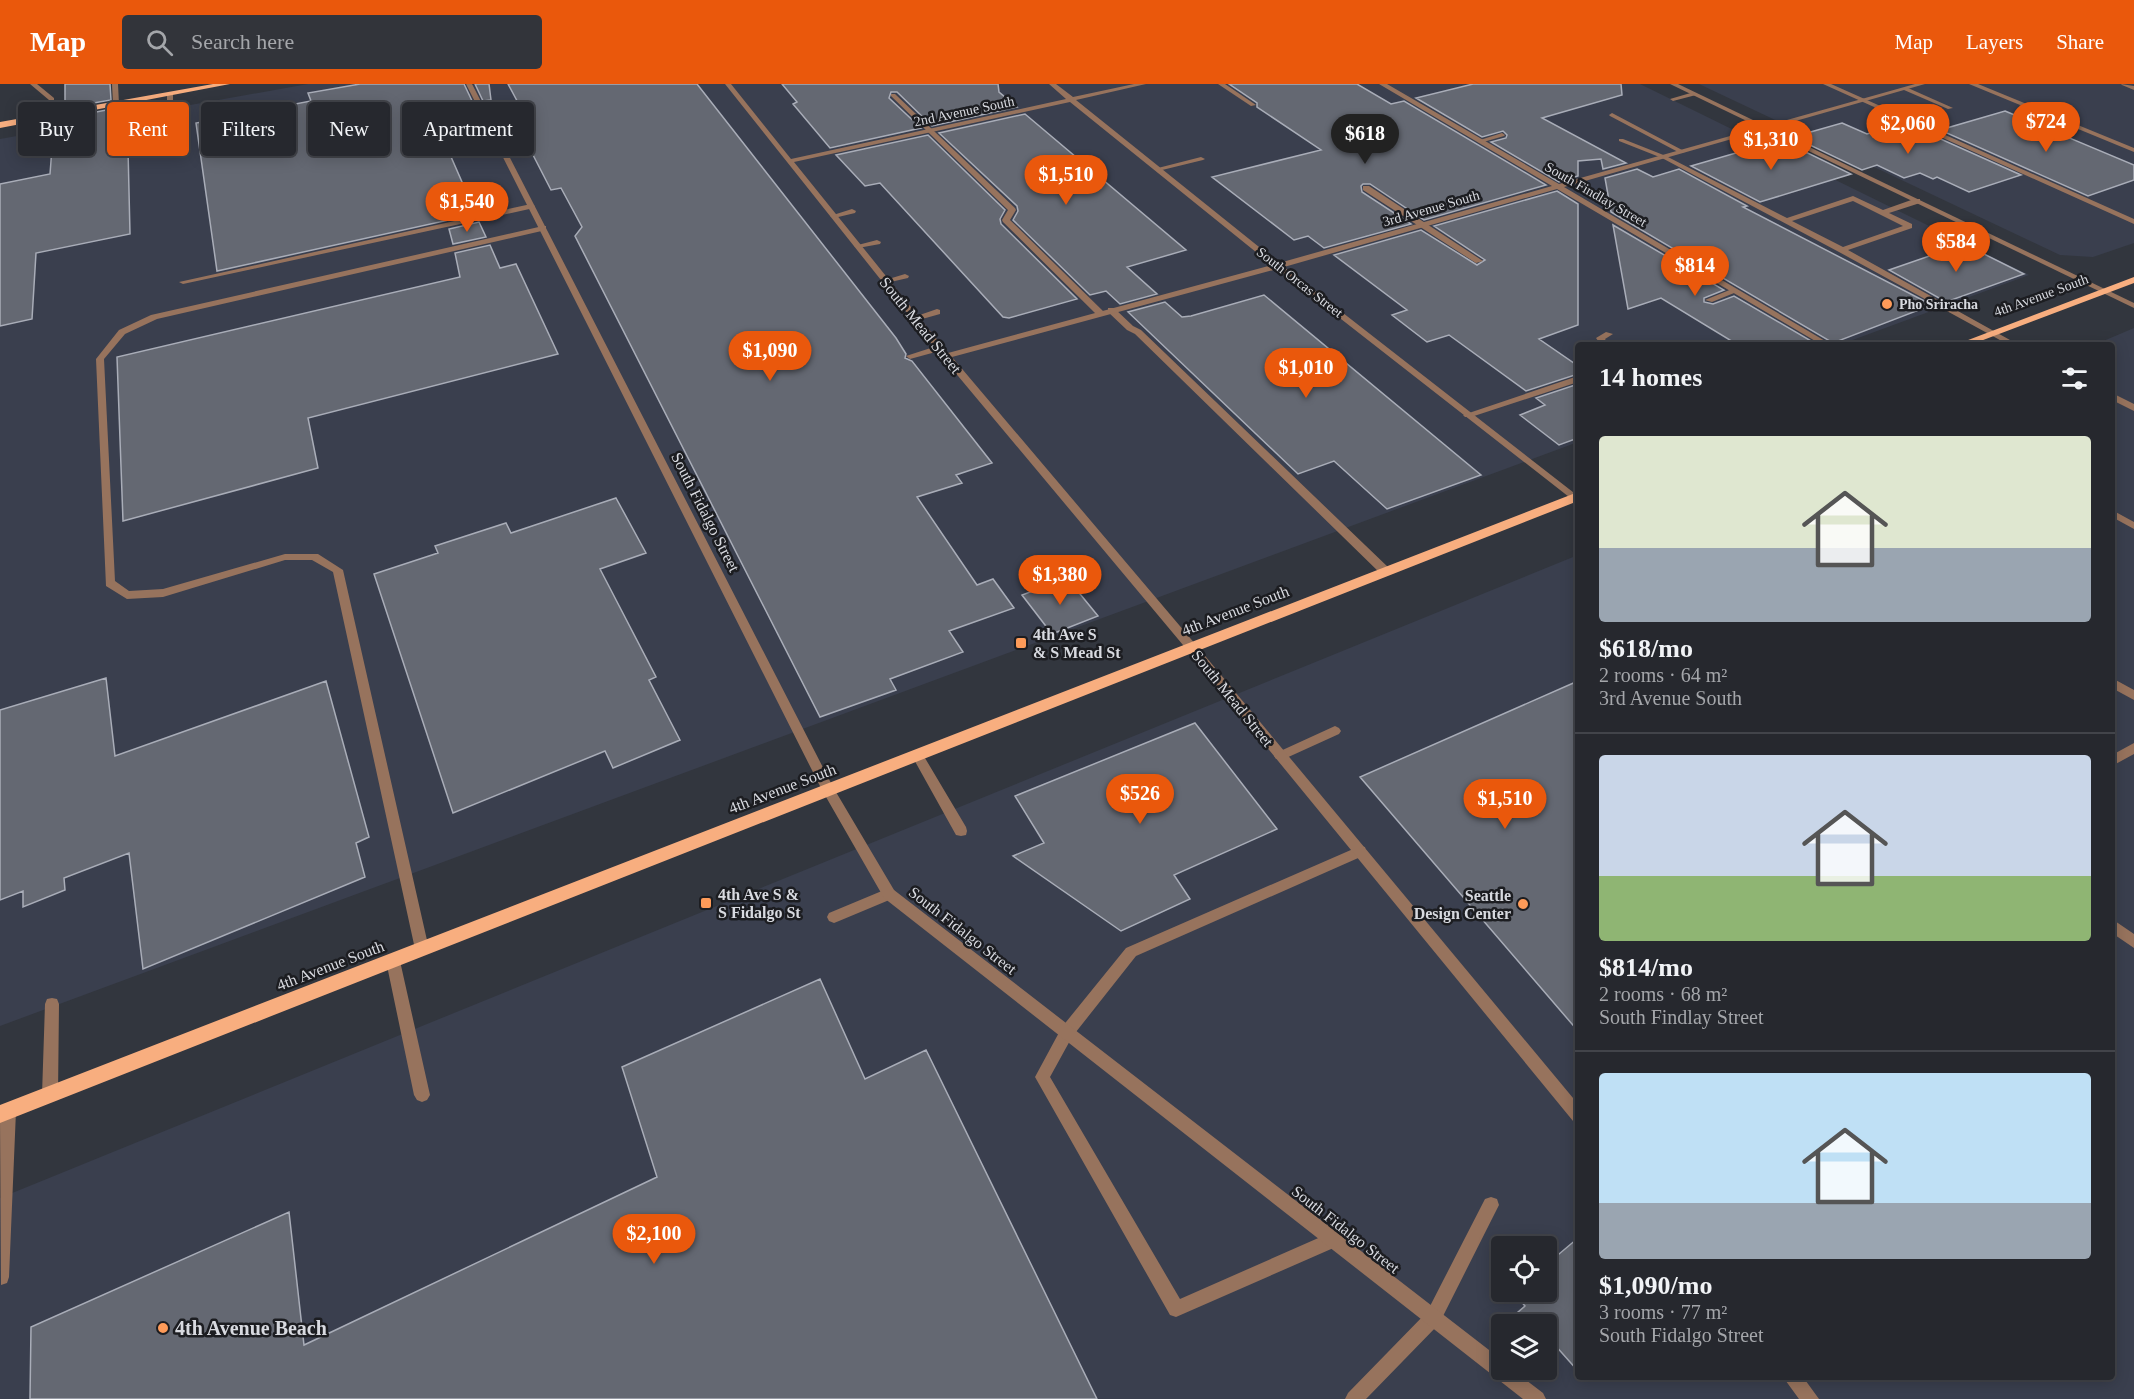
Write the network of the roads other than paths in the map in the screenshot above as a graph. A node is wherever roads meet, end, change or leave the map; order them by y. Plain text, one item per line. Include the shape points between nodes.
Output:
1 (33, 84) edge
2 (115, 84) edge
3 (226, 84) edge
4 (469, 84) edge
5 (728, 84) edge
6 (1052, 84) edge
7 (1143, 84) edge
8 (1221, 84) edge
9 (1382, 84) edge
10 (1673, 84) edge
11 (1826, 84) edge
12 (1972, 84) edge
13 (2124, 84) edge
14 (1914, 86) edge
15 (2134, 88) edge
16 (170, 94) junction
17 (1694, 94) junction
18 (893, 95) dead end
19 (1673, 99) dead end
20 (1072, 100) junction
21 (1864, 100) junction
22 (52, 102) edge
23 (116, 102) edge
24 (131, 102) edge
25 (170, 102) edge
26 (1252, 105) dead end
27 (1950, 108) dead end
28 (1612, 115) dead end
29 (18, 122) edge
30 (0, 125) edge
31 (1766, 129) junction
32 (930, 131) junction
33 (1502, 135) dead end
34 (1621, 140) dead end
35 (1480, 141) junction
36 (2134, 150) edge
37 (1682, 152) junction
38 (1665, 157) junction
39 (1202, 159) dead end
40 (790, 161) junction
41 (1158, 169) junction
42 (1557, 186) junction
43 (1366, 188) dead end
44 (1917, 201) junction
45 (531, 206) junction
46 (852, 211) dead end
47 (1883, 213) junction
48 (834, 216) junction
49 (1786, 221) junction
50 (2134, 222) edge
51 (1424, 224) junction
52 (543, 228) junction
53 (877, 242) dead end
54 (858, 246) junction
55 (1842, 250) junction
56 (1479, 261) dead end
57 (1278, 266) junction
58 (904, 276) dead end
59 (2134, 280) edge
60 (886, 281) junction
61 (183, 282) dead end
62 (1736, 291) junction
63 (2104, 291) junction
64 (1709, 300) dead end
65 (2134, 306) edge
66 (1111, 310) junction
67 (937, 312) dead end
68 (1100, 313) junction
69 (915, 318) junction
70 (1992, 332) junction
71 (1609, 334) dead end
72 (1603, 342) edge
73 (1823, 342) edge
74 (1967, 342) edge
75 (2010, 342) edge
76 (943, 352) junction
77 (910, 356) dead end
78 (1575, 380) edge
79 (2115, 398) edge
80 (2134, 408) edge
81 (1468, 415) junction
82 (1575, 496) edge
83 (1575, 499) edge
84 (2115, 515) edge
85 (2134, 526) edge
86 (1386, 572) junction
87 (1192, 648) junction
88 (2115, 684) edge
89 (2134, 696) edge
90 (1335, 732) dead end
91 (2134, 748) edge
92 (918, 756) junction
93 (1280, 756) junction
94 (2115, 759) edge
95 (828, 790) junction
96 (961, 831) dead end
97 (1360, 851) junction
98 (889, 894) junction
99 (834, 917) dead end
100 (2115, 927) edge
101 (2134, 942) edge
102 (422, 949) junction
103 (393, 961) junction
104 (52, 1004) dead end
105 (1067, 1032) junction
106 (50, 1095) junction
107 (422, 1095) dead end
108 (1575, 1112) edge
109 (4, 1113) edge
110 (1491, 1205) dead end
111 (1332, 1240) junction
112 (1, 1277) edge
113 (1433, 1318) junction
114 (1794, 1380) edge
115 (1354, 1399) edge
116 (1537, 1399) edge
117 (1810, 1399) edge

1 - 22 street
2 - 23 street
3 - 16 main road
4 - 45 street, South Fidalgo Street
5 - 40 street, South Mead Street
6 - 20 street, South Orcas Street
7 - 20 street, 2nd Avenue South
8 - 26 street
9 - 35 street, South Findlay Street
10 - 17 street
11 - 21 street
12 - 36 street
13 - 15 street
14 - 21 street, 3rd Avenue South
14 - 27 street
16 - 24 main road
16 - 25 street
17 - 19 street
17 - 31 street
18 - 32 street
20 - 32 street, 2nd Avenue South
20 - 41 street, South Orcas Street
21 - 31 street, 3rd Avenue South
21 - 50 street
28 - 37 street
29 - 30 main road
31 - 37 street, 3rd Avenue South
31 - 44 street
32 - 40 street, 2nd Avenue South
32 - 68 street via 1012,210 1006,220
33 - 35 street
34 - 38 street
35 - 42 street, South Findlay Street
37 - 38 street, 3rd Avenue South
38 - 42 street, 3rd Avenue South
38 - 49 street
39 - 41 street
40 - 48 street, South Mead Street
41 - 57 street, South Orcas Street
42 - 51 street, 3rd Avenue South
42 - 62 street, South Findlay Street
43 - 51 street
44 - 47 street
44 - 63 street
45 - 52 street, South Fidalgo Street
45 - 61 street
46 - 48 street
47 - 49 street via 1853,198
47 - 55 street via 1909,226
48 - 54 street, South Mead Street
49 - 55 street
51 - 56 street
51 - 57 street, 3rd Avenue South
52 - 95 street, South Fidalgo Street
52 - 102 street via 154,317 122,332 100,359 110,583 127,595 163,593 285,557 314,556 338,570
53 - 54 street
54 - 60 street, South Mead Street
55 - 70 street
57 - 66 street, 3rd Avenue South
57 - 81 street, South Orcas Street
58 - 60 street
59 - 63 main road, 4th Avenue South
60 - 69 street, South Mead Street
62 - 64 street
62 - 73 street, South Findlay Street
63 - 65 street
63 - 70 main road, 4th Avenue South
66 - 68 street, 3rd Avenue South
66 - 86 street
67 - 69 street
68 - 76 street, 3rd Avenue South
69 - 76 street, South Mead Street
70 - 74 main road, 4th Avenue South
70 - 75 street
71 - 72 street via 1600,338
76 - 77 street, 3rd Avenue South
76 - 87 street, South Mead Street
78 - 81 street
79 - 80 street
81 - 82 street, South Orcas Street
83 - 86 main road, 4th Avenue South
84 - 85 street
86 - 87 main road, 4th Avenue South
87 - 92 main road, 4th Avenue South
87 - 93 street, South Mead Street
88 - 89 street
90 - 93 street
91 - 94 street
92 - 95 main road, 4th Avenue South
92 - 96 street
93 - 97 street, South Mead Street
95 - 98 street, South Fidalgo Street
95 - 102 main road, 4th Avenue South
97 - 105 street via 1131,952
97 - 108 street, South Mead Street
98 - 99 street
98 - 105 street, South Fidalgo Street
100 - 101 street
102 - 103 main road, 4th Avenue South
103 - 106 main road, 4th Avenue South
103 - 107 street
104 - 106 street
105 - 111 street, South Fidalgo Street
105 - 111 street via 1042,1077 1176,1309
106 - 109 main road, 4th Avenue South
109 - 112 street
110 - 113 street
111 - 113 street, South Fidalgo Street
113 - 115 street
113 - 116 street, South Fidalgo Street
114 - 117 street

